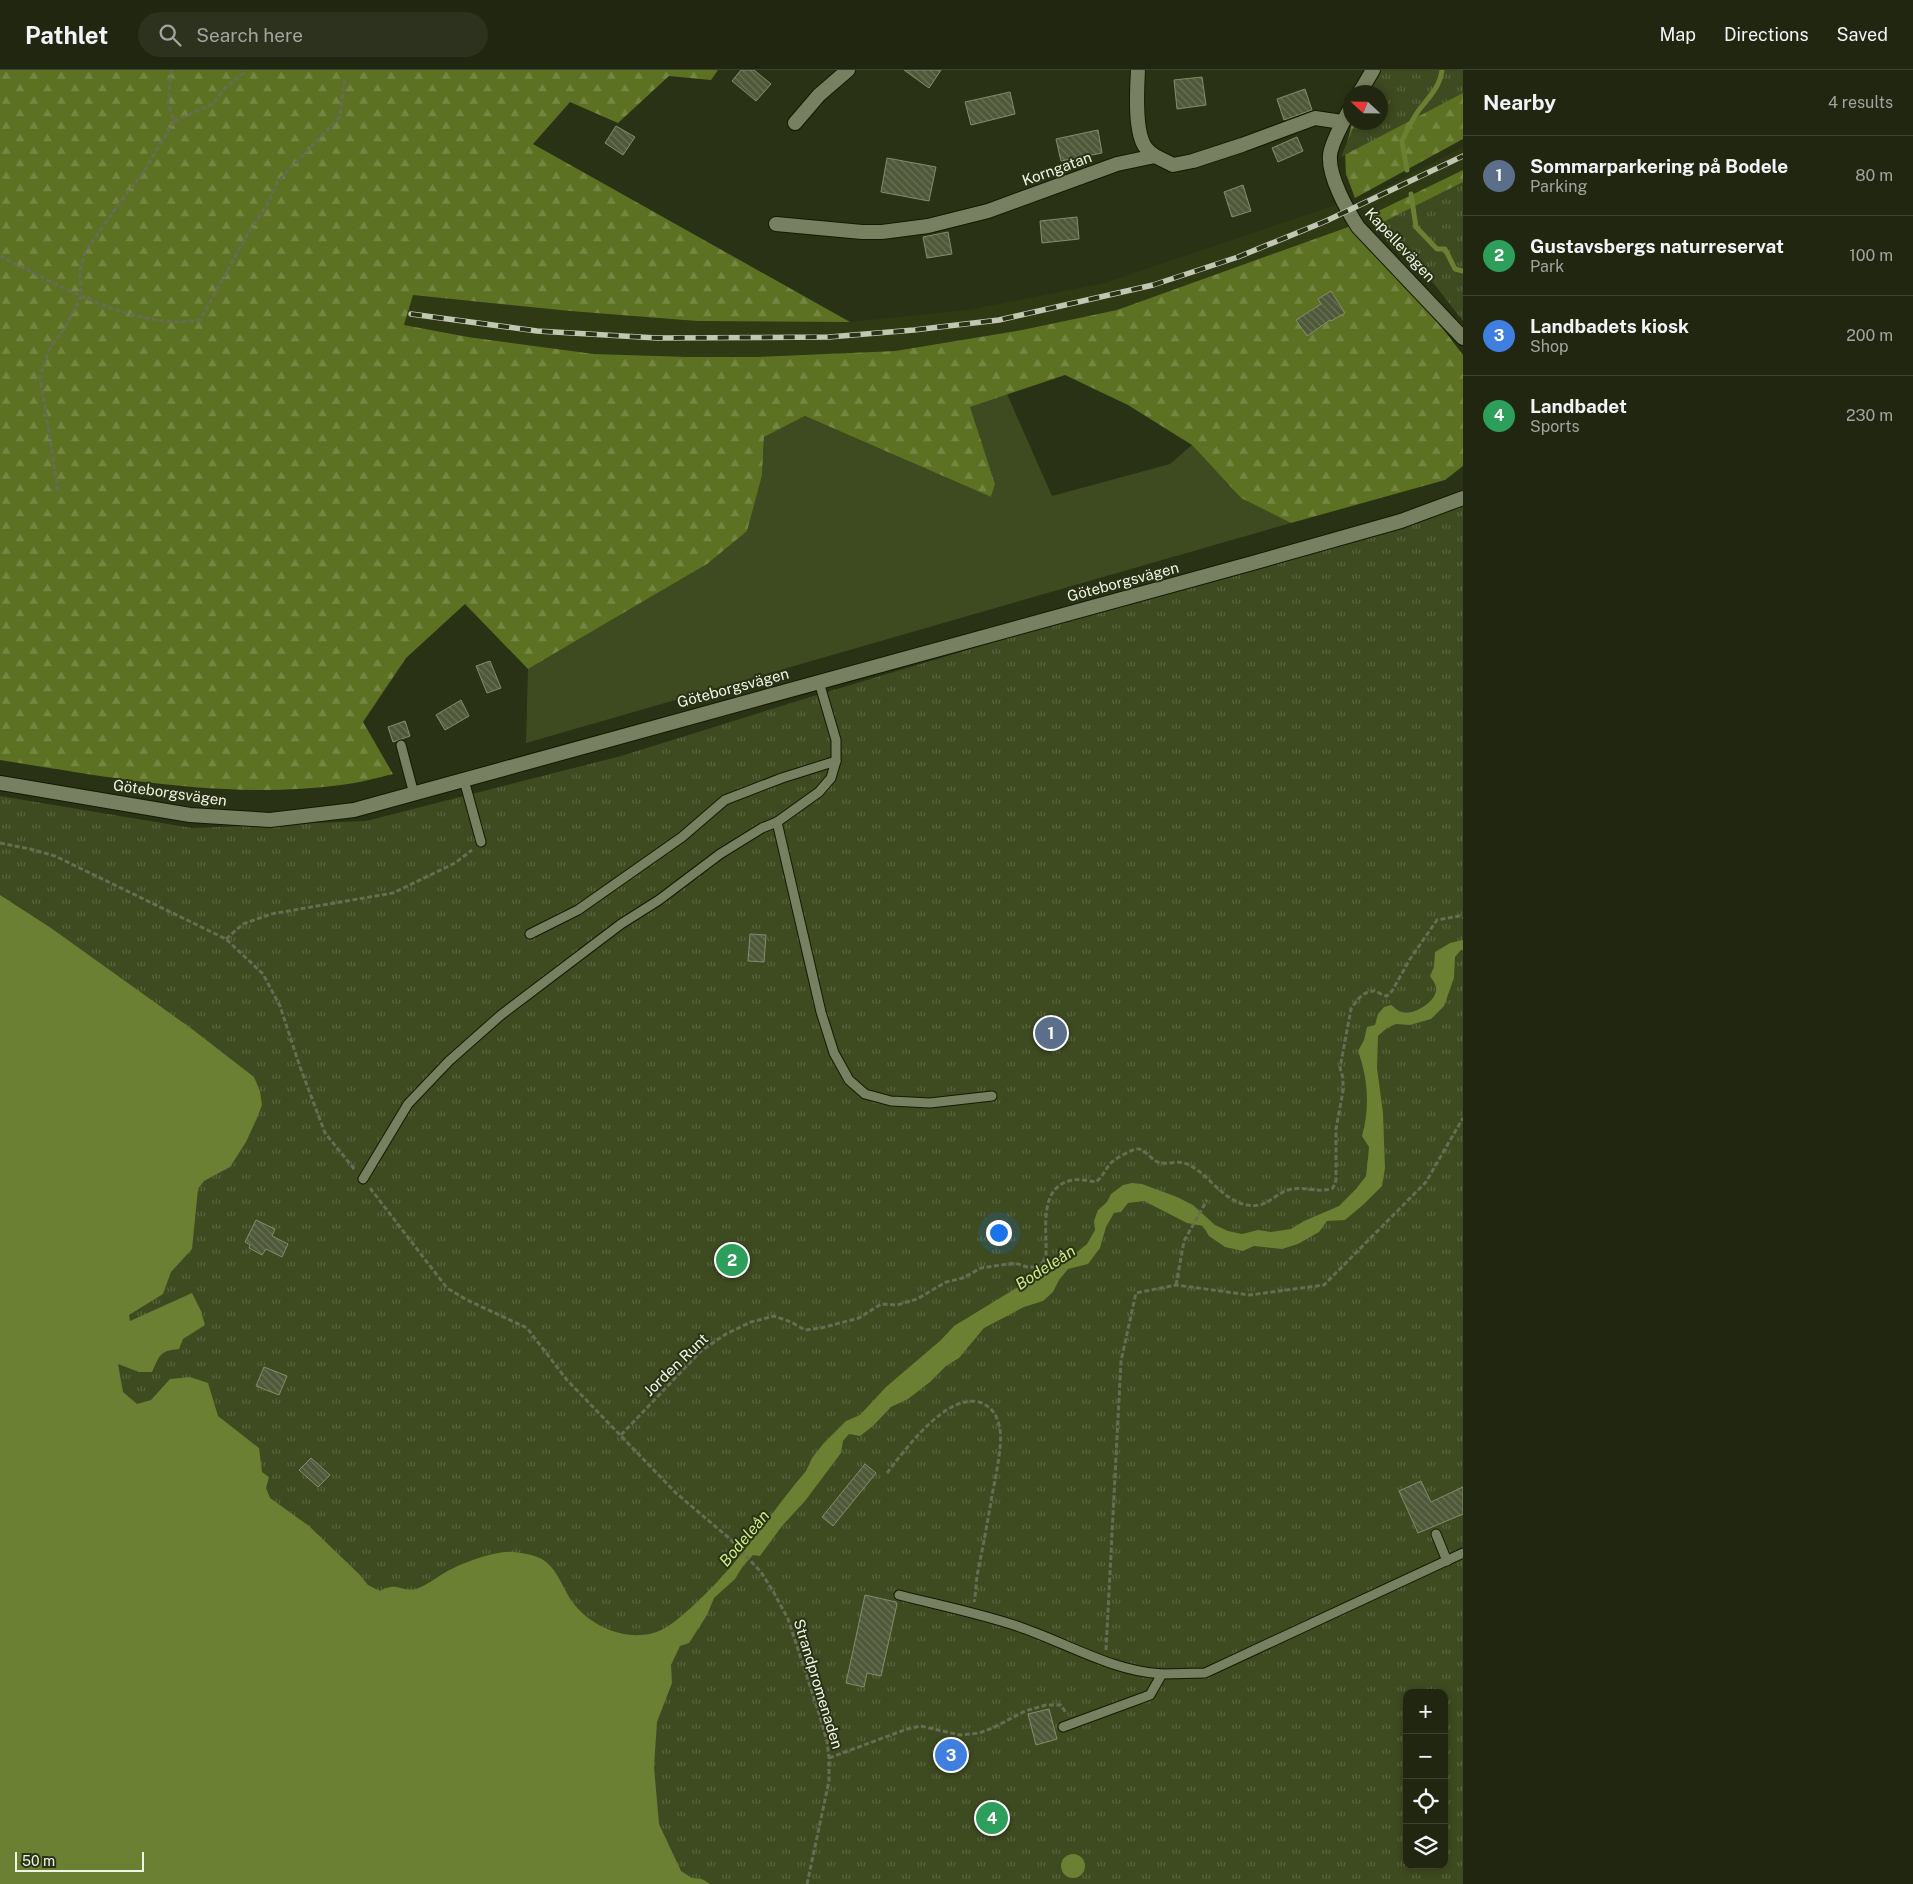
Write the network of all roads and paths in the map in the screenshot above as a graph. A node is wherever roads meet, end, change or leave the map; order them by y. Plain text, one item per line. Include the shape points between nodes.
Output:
1 (171, 70) edge
2 (247, 70) edge
3 (848, 70) edge
4 (1138, 70) edge
5 (1373, 70) edge
6 (345, 78) dead end
7 (1364, 85) edge
8 (174, 121) junction
9 (1342, 122) joint
10 (795, 123) dead end
11 (1155, 156) junction
12 (776, 224) dead end
13 (0, 256) edge
14 (81, 296) junction
15 (1463, 338) edge
16 (58, 492) dead end
17 (1463, 498) edge
18 (819, 682) junction
19 (401, 745) dead end
20 (836, 761) junction
21 (464, 780) junction
22 (0, 783) edge
23 (414, 794) junction
24 (777, 822) junction
25 (481, 842) joint
26 (1463, 918) edge
27 (530, 934) dead end
28 (226, 939) dead end
29 (992, 1096) dead end
30 (1463, 1118) edge
31 (363, 1179) dead end
32 (1207, 1200) dead end
33 (1176, 1285) junction
34 (621, 1434) dead end
35 (887, 1474) dead end
36 (1436, 1534) dead end
37 (729, 1538) dead end
38 (1463, 1553) edge
39 (1447, 1561) junction
40 (898, 1595) dead end
41 (972, 1614) junction
42 (1105, 1661) junction
43 (1162, 1674) junction
44 (1073, 1724) junction
45 (1063, 1727) dead end
46 (829, 1758) junction
47 (807, 1884) edge

1 - 8 path via 168,103
2 - 8 path via 225,88 213,104
3 - 10 street via 819,95
4 - 11 street via 1140,136 1145,147
5 - 7 street
6 - 14 path via 340,117 278,181 200,320 158,321
8 - 14 path via 145,170 85,252 80,270
9 - 11 street via 1315,118 1242,145 1173,165
9 - 15 street, Kapellevägen via 1330,155 1331,170 1347,211 1358,227
11 - 12 street, Korngatan via 1117,164 988,212 928,226 854,232
13 - 14 path
14 - 16 path via 49,350 40,376
17 - 18 street, Göteborgsvägen via 1401,521 1287,554
18 - 20 lane via 836,740
18 - 21 street, Göteborgsvägen
19 - 23 lane
20 - 24 lane via 831,778 819,792
20 - 27 lane via 725,800 682,837 578,910
21 - 23 street, Göteborgsvägen
21 - 25 lane
22 - 23 street, Göteborgsvägen via 190,815 270,820 354,810
24 - 29 lane via 821,1012 834,1053 849,1080 865,1094 891,1101 930,1103
24 - 31 lane via 720,854 500,1015 408,1104
25 - 28 path via 455,863 393,893 271,914 243,924
26 - 34 path, Jorden Runt via 1437,920 1392,991 1387,996 1376,991 1367,992 1351,1009 1340,1068 1344,1091 1336,1129 1336,1180 1333,1188 1323,1192 1299,1188 1286,1190 1274,1200 1247,1205 1224,1194 1184,1163 1159,1163 1138,1149 1129,1150 1111,1163 1104,1176 1096,1182 1072,1180 1059,1187 1049,1199 1045,1220 1046,1255 1040,1267 1015,1263 981,1268 963,1278 946,1282 917,1299 897,1305 881,1304 859,1318 821,1328 805,1330 774,1316 751,1322 701,1351
30 - 33 path via 1426,1182 1324,1285 1250,1295
32 - 33 path via 1184,1241
33 - 42 path via 1136,1293 1121,1361
35 - 41 path via 920,1430 953,1407 968,1401 992,1408 1001,1431
36 - 39 lane
37 - 46 path, Strandpromenaden via 761,1572 788,1619 817,1707
38 - 39 lane
39 - 43 lane via 1205,1673
40 - 41 lane
41 - 42 lane via 1018,1626
42 - 43 lane
43 - 44 lane via 1150,1695
44 - 45 lane
44 - 46 path via 1061,1705 1046,1705 979,1733 960,1735 921,1726
46 - 47 path, Strandpromenaden via 829,1781

